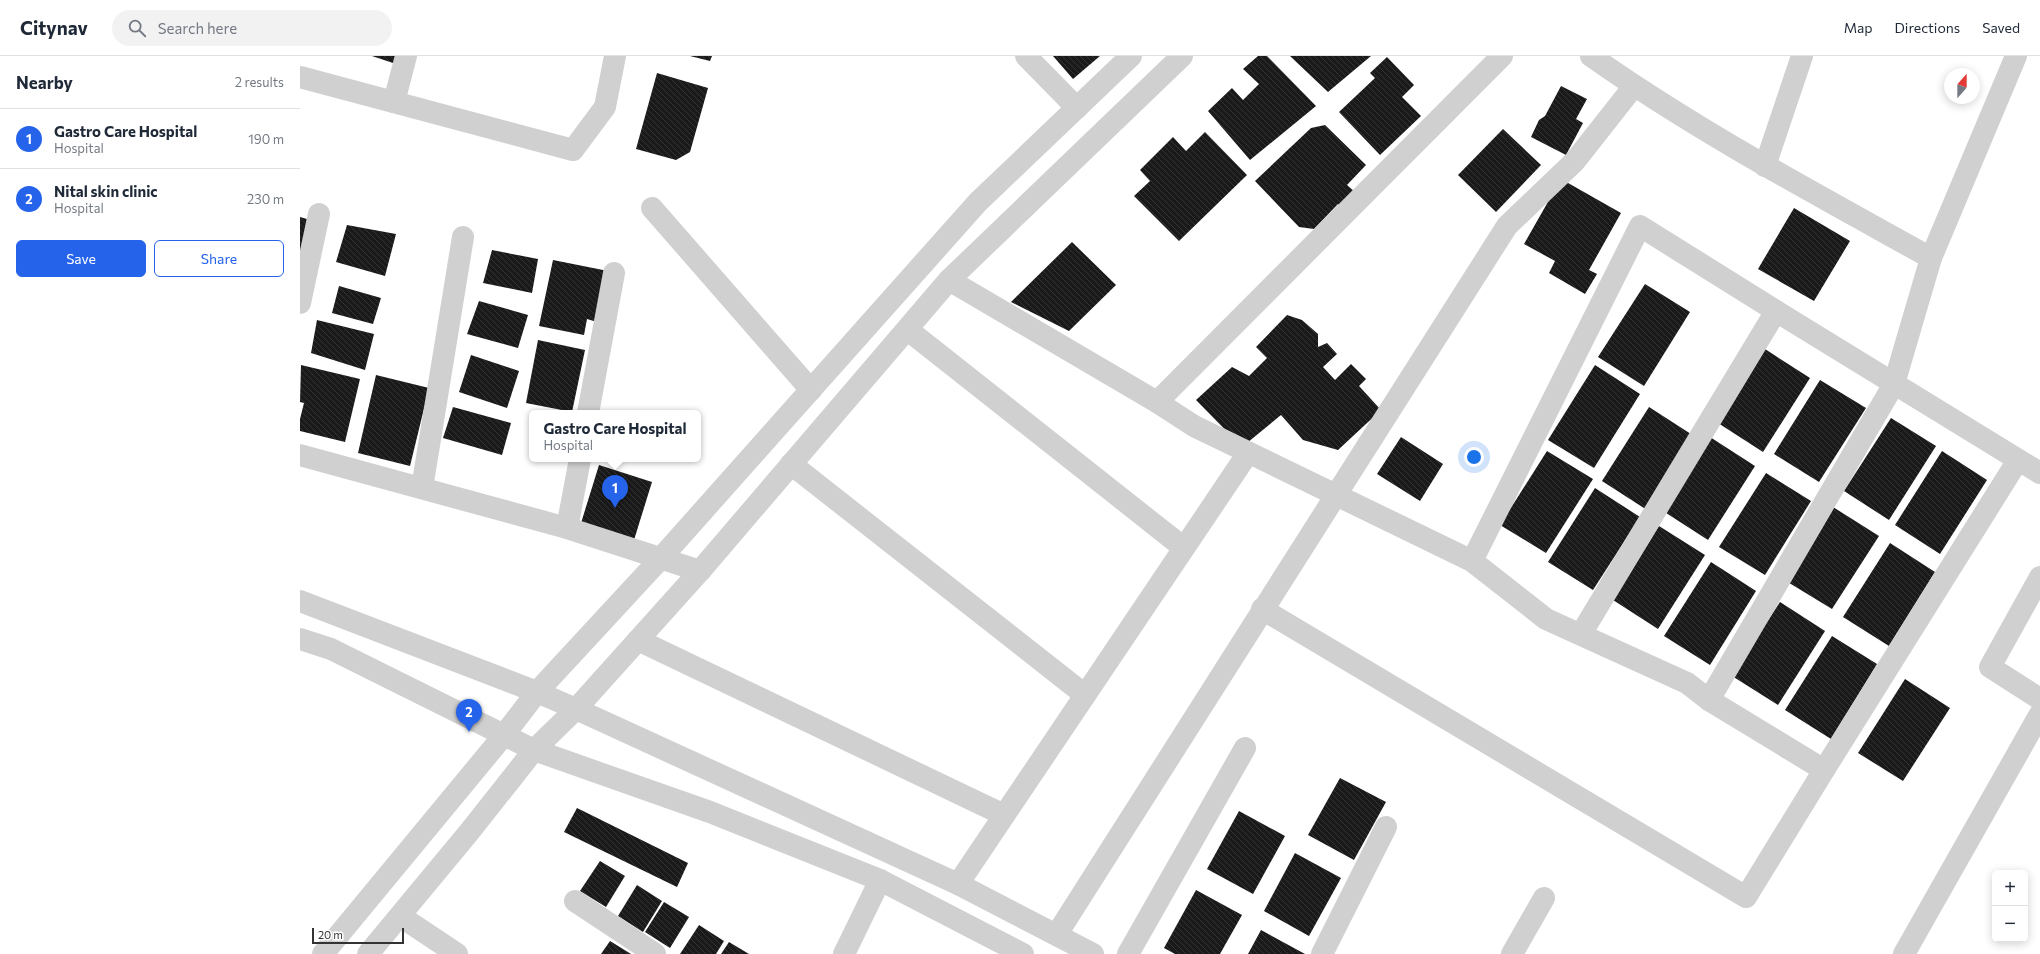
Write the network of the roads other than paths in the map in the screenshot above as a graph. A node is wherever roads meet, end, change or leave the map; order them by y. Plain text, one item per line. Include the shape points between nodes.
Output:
1 (406, 56) edge
2 (615, 56) edge
3 (1026, 56) edge
4 (1131, 56) edge
5 (1182, 56) edge
6 (1502, 56) edge
7 (1591, 56) edge
8 (1802, 56) edge
9 (2016, 56) edge
10 (300, 77) edge
11 (1634, 86) junction
12 (394, 102) junction
13 (1076, 108) junction
14 (1765, 166) junction
15 (652, 208) dead end
16 (319, 214) dead end
17 (462, 237) dead end
18 (1931, 258) junction
19 (614, 273) dead end
20 (949, 280) junction
21 (300, 303) edge
22 (1776, 311) junction
23 (908, 330) junction
24 (1894, 384) junction
25 (811, 390) junction
26 (1157, 402) junction
27 (589, 410) edge
28 (1248, 453) junction
29 (300, 455) edge
30 (2018, 460) junction
31 (579, 462) edge
32 (791, 464) junction
33 (2040, 473) edge
34 (422, 488) junction
35 (1334, 495) junction
36 (567, 528) junction
37 (1184, 548) junction
38 (661, 558) junction
39 (1472, 562) junction
40 (700, 571) junction
41 (2040, 577) edge
42 (300, 601) edge
43 (1262, 609) junction
44 (1581, 634) junction
45 (300, 639) edge
46 (638, 640) junction
47 (537, 692) junction
48 (1086, 695) junction
49 (2040, 699) edge
50 (1709, 700) junction
51 (576, 709) junction
52 (2040, 714) edge
53 (504, 735) junction
54 (1245, 748) dead end
55 (534, 750) junction
56 (1824, 770) junction
57 (1004, 815) junction
58 (1386, 827) dead end
59 (880, 880) junction
60 (958, 884) junction
61 (1544, 898) dead end
62 (575, 901) dead end
63 (400, 916) junction
64 (1057, 934) junction
65 (323, 954) edge
66 (368, 954) edge
67 (457, 954) edge
68 (656, 954) edge
69 (844, 954) edge
70 (1023, 954) edge
71 (1093, 954) edge
72 (1128, 954) edge
73 (1322, 954) edge
74 (1512, 954) edge
75 (1904, 954) edge

1 - 12 street
2 - 12 street via 605,108 573,150
3 - 13 street
4 - 13 street
5 - 20 street
6 - 26 street
7 - 11 street
8 - 14 street
9 - 18 street
10 - 12 street
11 - 14 street
11 - 35 street via 1574,161 1507,226
13 - 25 street via 978,202
14 - 18 street
15 - 25 street
16 - 21 street
17 - 34 street
18 - 24 street
19 - 27 street
20 - 23 street
20 - 26 street
22 - 24 street
22 - 39 street via 1640,226
22 - 44 street
23 - 32 street
23 - 37 street
24 - 30 street
24 - 50 street
25 - 38 street
26 - 28 street via 1194,426
28 - 35 street
28 - 37 street
29 - 34 street
30 - 33 street
30 - 56 street
31 - 36 street
32 - 40 street
32 - 48 street
34 - 36 street
35 - 39 street
35 - 43 street
36 - 38 street
37 - 48 street
38 - 40 street
38 - 47 street
39 - 44 street via 1546,618
40 - 46 street
41 - 49 street via 1990,667
42 - 47 street
43 - 56 street via 1746,897
43 - 64 street
44 - 50 street via 1687,683
45 - 53 street via 331,648
46 - 51 street
46 - 57 street
47 - 51 street
47 - 53 street
48 - 57 street
50 - 56 street
51 - 55 street
51 - 60 street
52 - 75 street
53 - 55 street
53 - 65 street
54 - 72 street
55 - 59 street via 710,812
55 - 63 street
57 - 60 street
58 - 73 street
59 - 69 street
59 - 70 street
60 - 64 street
61 - 74 street
62 - 68 street
63 - 66 street
63 - 67 street
64 - 71 street

